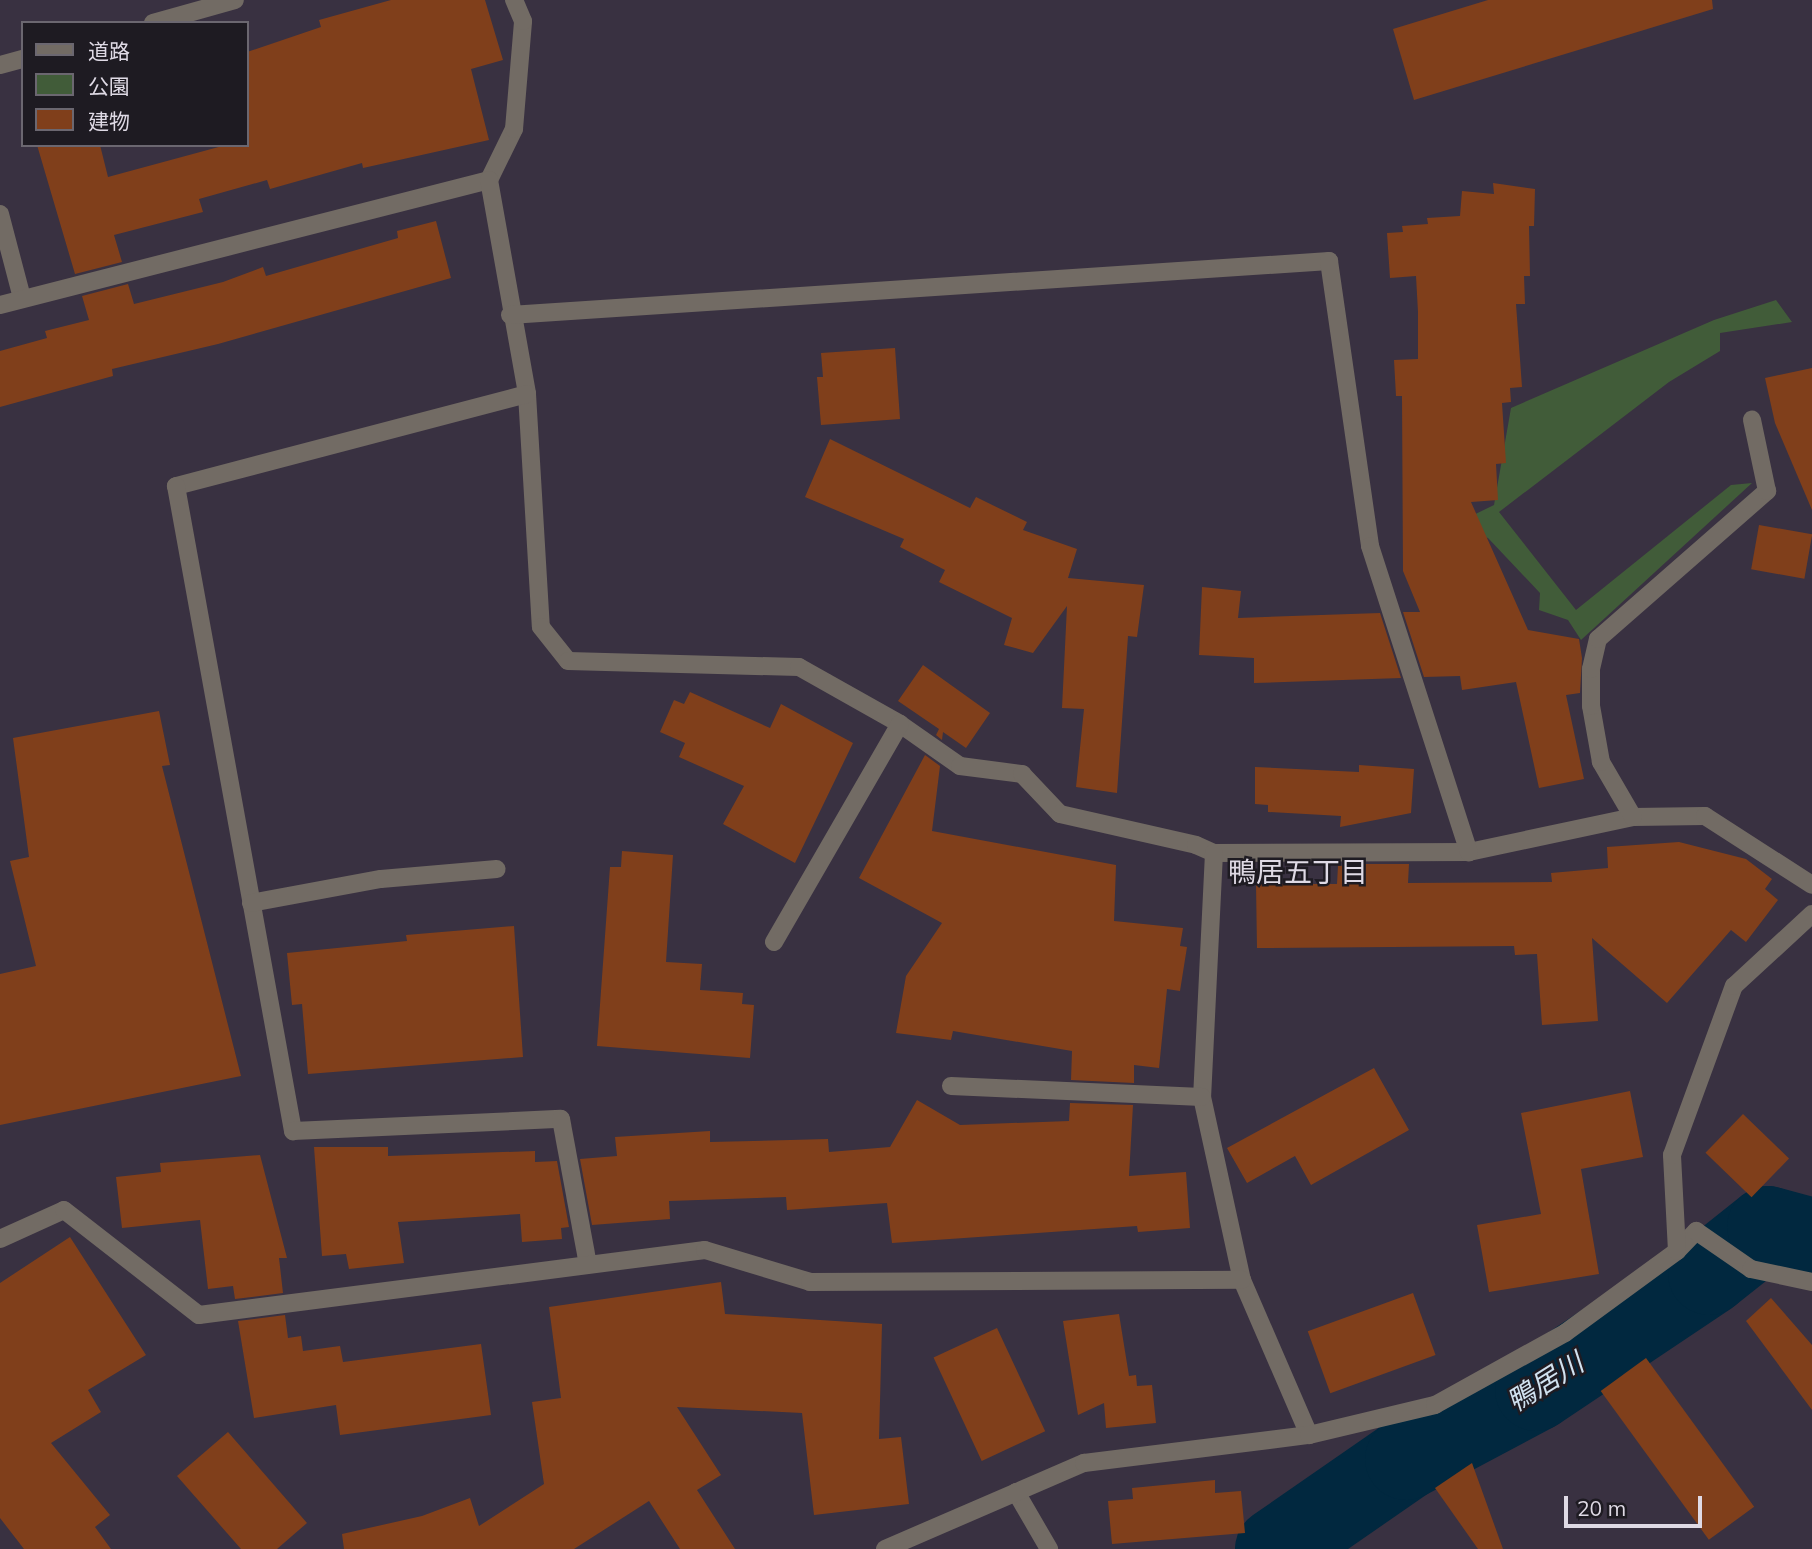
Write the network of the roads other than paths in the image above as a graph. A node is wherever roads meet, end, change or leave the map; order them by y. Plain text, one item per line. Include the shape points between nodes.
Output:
1 (234, 0) edge
2 (514, 0) edge
3 (160, 21) edge
4 (21, 60) edge
5 (0, 65) edge
6 (489, 180) junction
7 (0, 214) edge
8 (22, 298) junction
9 (0, 304) edge
10 (510, 315) junction
11 (527, 394) junction
12 (1752, 420) dead end
13 (900, 724) junction
14 (1633, 817) junction
15 (1469, 852) junction
16 (1214, 853) junction
17 (497, 869) dead end
18 (1812, 885) edge
19 (251, 903) junction
20 (1812, 914) edge
21 (775, 942) dead end
22 (951, 1086) dead end
23 (1202, 1097) junction
24 (0, 1239) edge
25 (1677, 1251) junction
26 (588, 1265) junction
27 (1242, 1280) junction
28 (1812, 1282) edge
29 (1309, 1436) junction
30 (1016, 1492) junction
31 (885, 1549) edge
32 (1049, 1549) edge

1 - 3 street
2 - 6 street via 523,22 514,129
4 - 5 street
6 - 8 street
6 - 10 street
7 - 8 street
8 - 9 street
10 - 11 street
10 - 15 street via 1329,261 1370,545
11 - 13 street via 541,627 568,660 799,667
11 - 19 street via 176,486
12 - 14 street via 1767,491 1598,639 1591,669 1591,706 1601,762
13 - 16 street via 960,766 1022,774 1060,814
13 - 21 street
14 - 15 street
14 - 18 street via 1705,816
15 - 16 street
16 - 23 street
17 - 19 street via 381,879
19 - 26 street via 293,1130 561,1119
20 - 25 street via 1734,986 1672,1155
22 - 23 street
23 - 27 street
24 - 26 street via 64,1210 199,1315
25 - 28 street via 1696,1231 1751,1269
25 - 29 street via 1565,1333 1436,1405
26 - 27 street via 705,1250 810,1282
27 - 29 street
29 - 30 street via 1084,1463
30 - 31 street
30 - 32 street

